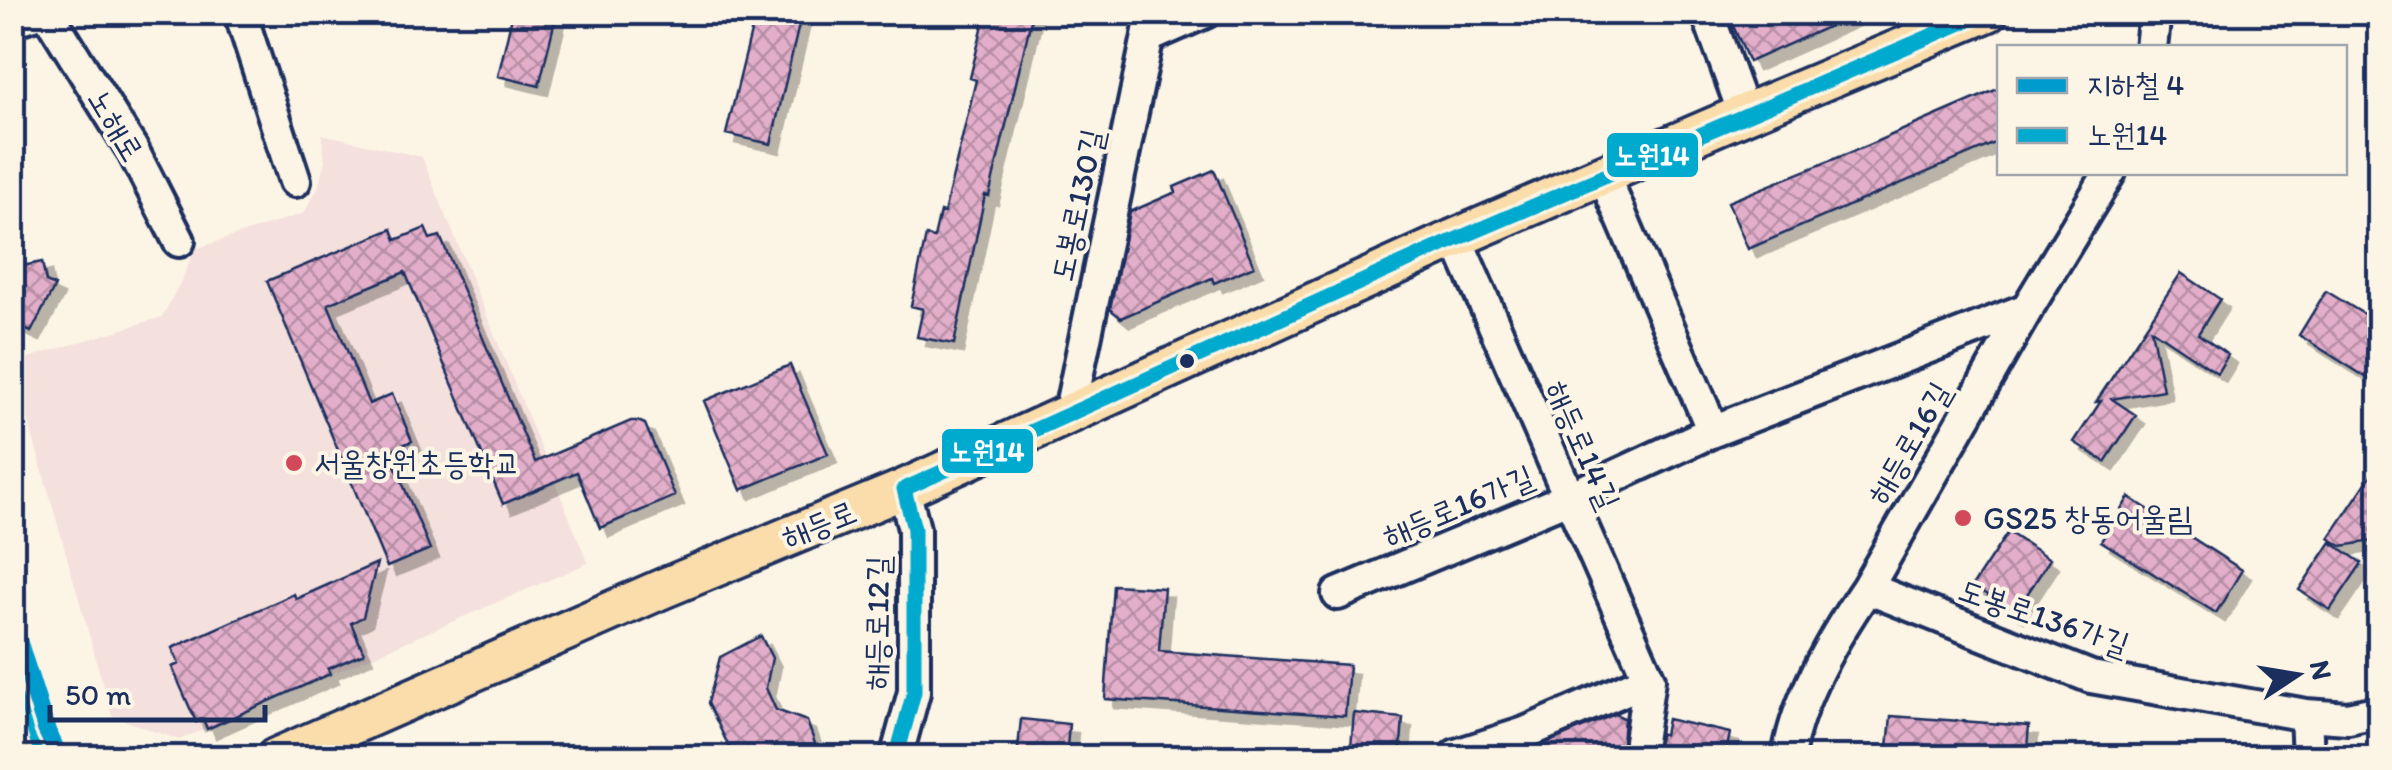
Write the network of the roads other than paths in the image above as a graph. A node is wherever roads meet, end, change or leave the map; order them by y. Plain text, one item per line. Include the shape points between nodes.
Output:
1 (43, 12) edge
2 (240, 12) edge
3 (1206, 12) edge
4 (1706, 12) edge
5 (1988, 12) edge
6 (2155, 12) edge
7 (12, 21) edge
8 (1150, 25) edge
9 (2151, 45) edge
10 (1744, 114) junction
11 (1603, 174) junction
12 (2108, 175) edge
13 (295, 181) dead end
14 (1456, 238) junction
15 (179, 242) dead end
16 (2027, 309) junction
17 (1070, 411) junction
18 (1713, 430) junction
19 (904, 489) junction
20 (1568, 498) junction
21 (1867, 588) junction
22 (1338, 594) dead end
23 (12, 656) edge
24 (1649, 678) junction
25 (2380, 711) edge
26 (2306, 715) junction
27 (1640, 741) dead end
28 (1456, 755) edge
29 (42, 758) edge
30 (276, 758) edge
31 (896, 758) edge
32 (1788, 758) edge
33 (2308, 758) edge

1 - 7 street, 노해로
1 - 15 street, 노해로 via 132,149
2 - 13 street
3 - 8 street
4 - 10 street
5 - 10 main road, 해등로
6 - 9 street
8 - 17 street, 도봉로130길
10 - 11 main road, 해등로
11 - 14 main road, 해등로
11 - 18 street
12 - 16 street, 해등로16길
14 - 17 main road, 해등로
14 - 20 street, 해등로14길
16 - 18 street, 해등로16가길
16 - 21 street, 해등로16길
17 - 19 main road, 해등로
18 - 20 street, 해등로16가길
19 - 30 main road, 해등로
19 - 31 street, 해등로12길 via 914,528 914,692
20 - 22 street, 해등로16가길
20 - 24 street, 해등로14길
21 - 26 street, 도봉로136가길 via 2091,677
21 - 32 street, 해등로16길 via 1812,684
23 - 29 main road
24 - 27 street
24 - 28 street via 1525,733
25 - 26 street, 도봉로136가길 via 2348,718
26 - 33 street

